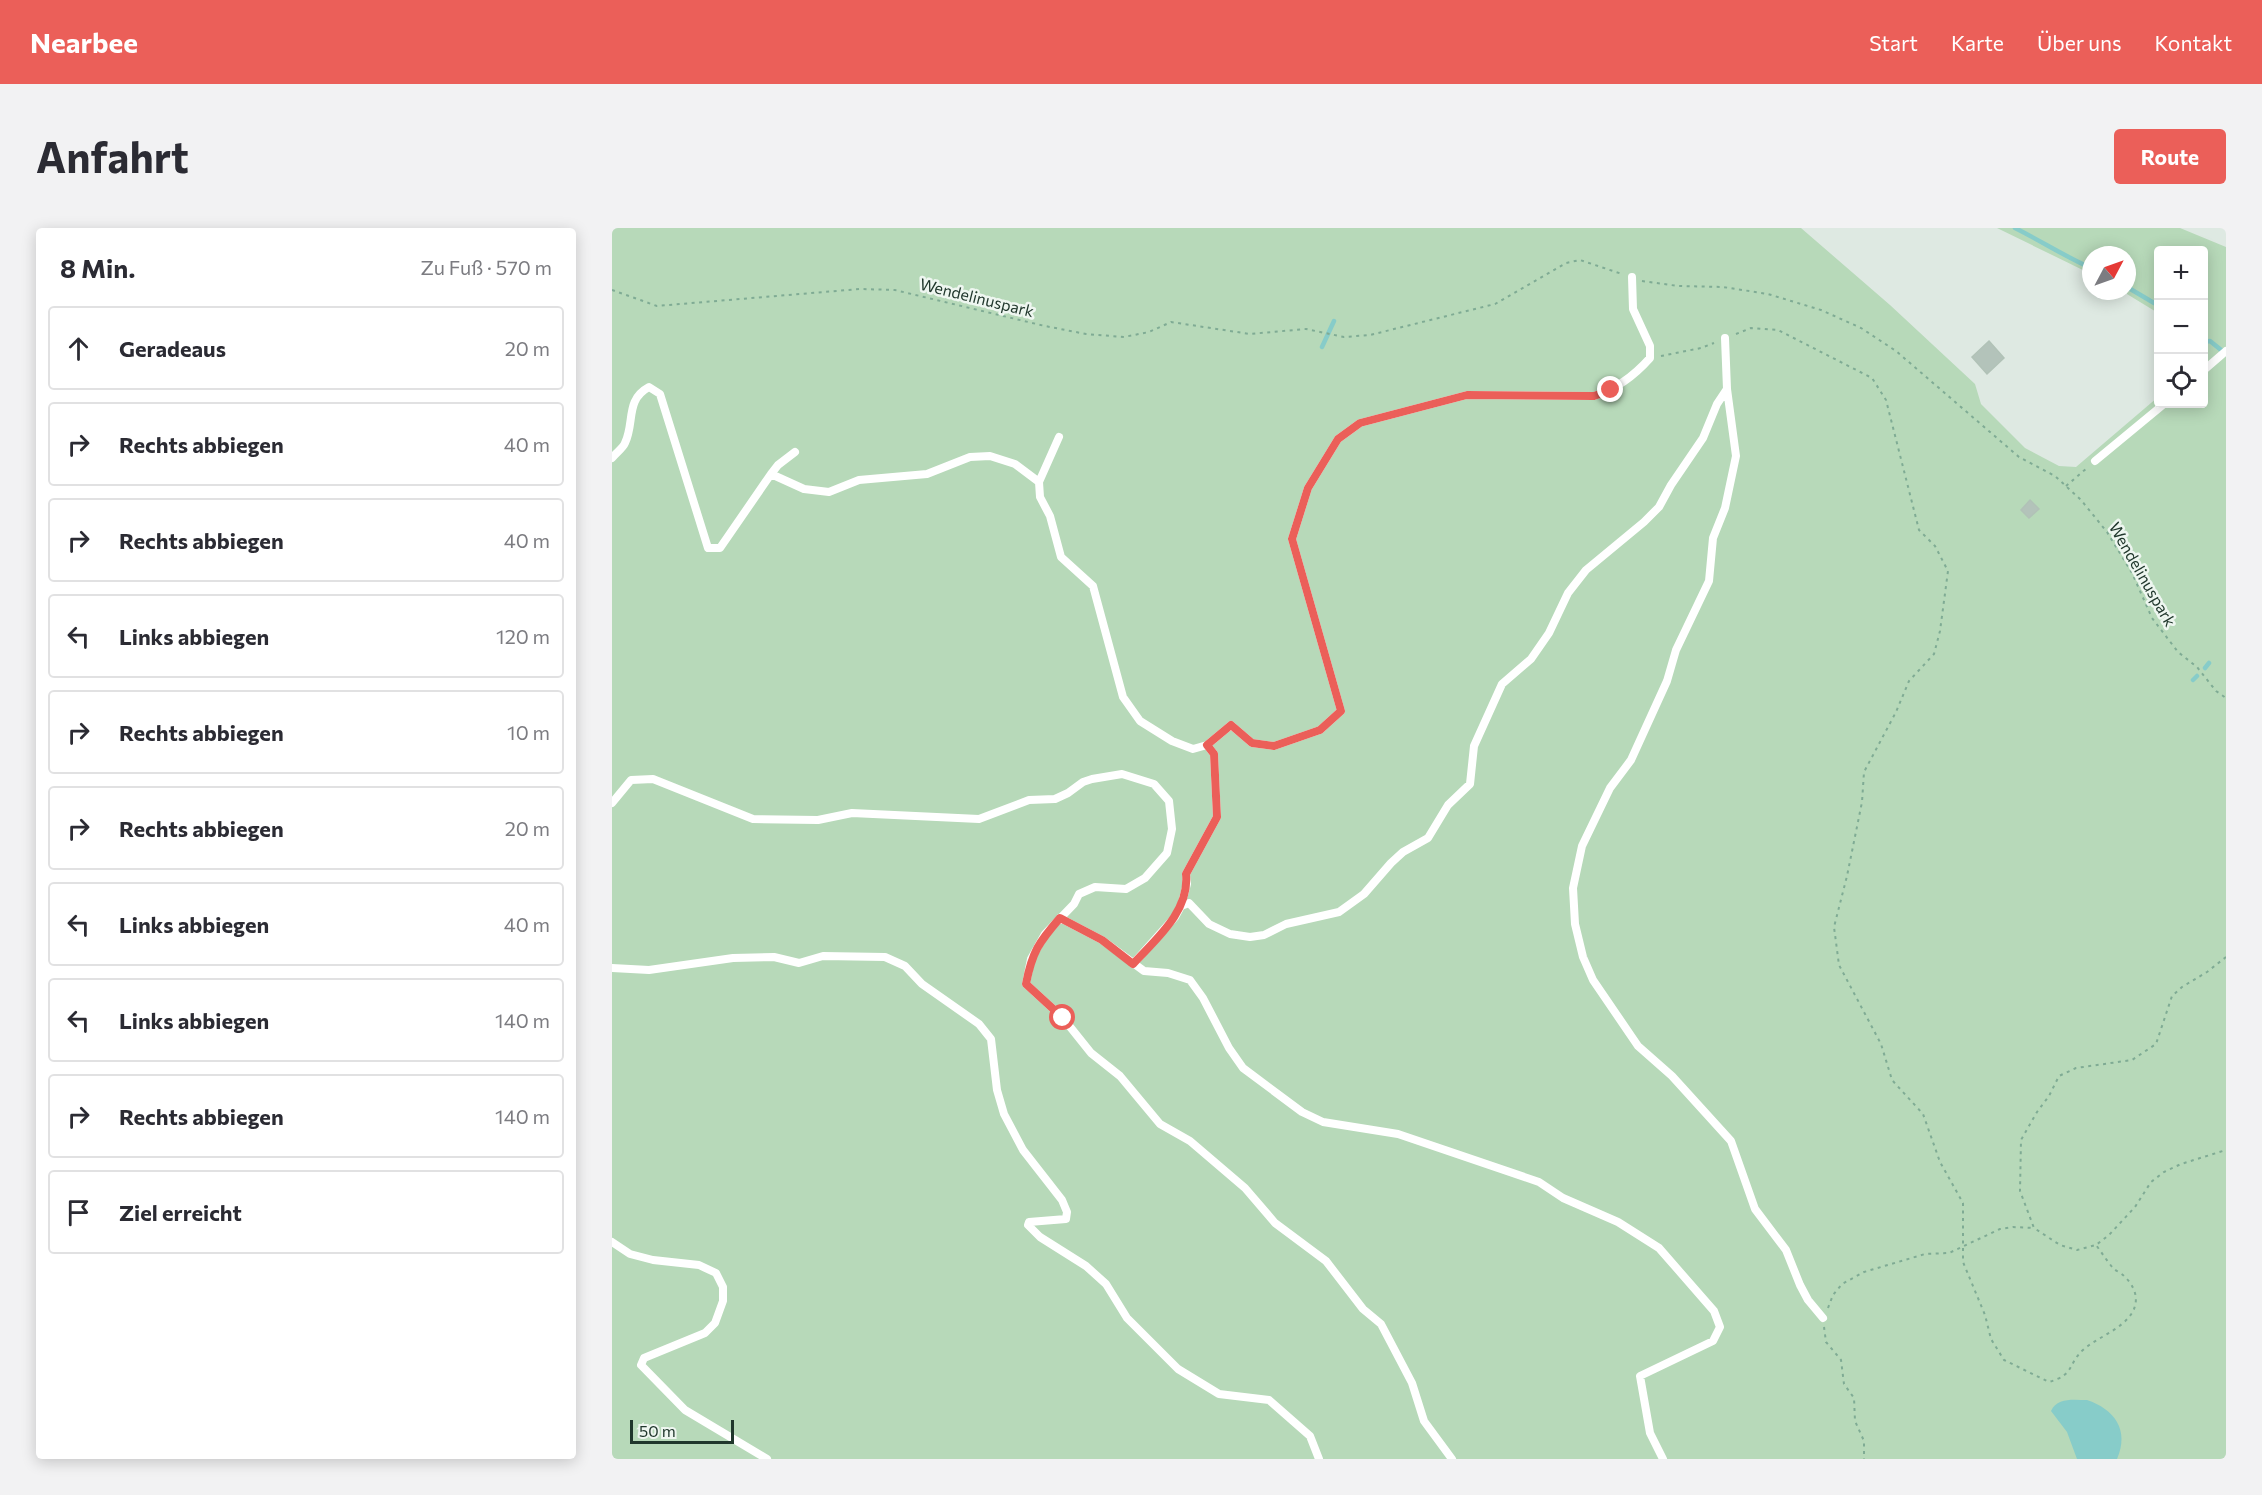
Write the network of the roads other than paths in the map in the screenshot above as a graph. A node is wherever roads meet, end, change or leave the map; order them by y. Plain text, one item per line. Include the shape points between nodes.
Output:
1 (1632, 277) dead end
2 (1725, 338) road end
3 (2226, 351) edge
4 (2208, 367) edge
5 (1727, 389) junction
6 (2159, 408) edge
7 (1059, 437) dead end
8 (795, 452) dead end
9 (612, 458) edge
10 (2096, 461) dead end
11 (771, 474) junction
12 (1039, 482) junction
13 (1207, 745) junction
14 (612, 803) edge
15 (1181, 906) junction
16 (1060, 918) junction
17 (1133, 964) junction
18 (612, 968) edge
19 (612, 1242) edge
20 (1823, 1318) road end
21 (767, 1459) edge
22 (1319, 1459) edge
23 (1452, 1459) edge
24 (1663, 1459) edge

1 - 13 lane via 1634,309 1650,346 1650,358 1636,374 1611,390 1594,396 1467,395 1360,423 1338,439 1308,488 1292,539 1341,711 1320,730 1274,746 1252,743 1231,725
2 - 5 lane
3 - 4 lane
5 - 15 lane via 1703,438 1659,507 1586,570 1568,593 1531,659 1502,684 1474,746 1470,784 1448,805 1428,838 1391,862 1364,894 1339,912 1286,924 1263,935 1230,934 1209,924 1189,903
5 - 20 lane via 1736,456 1725,508 1713,538 1709,581 1631,760 1610,788 1582,846 1573,888 1575,924 1593,980 1638,1046 1672,1076 1731,1141 1755,1209 1786,1250 1808,1300
6 - 10 lane
7 - 12 lane
8 - 11 lane
9 - 11 lane via 625,444 634,400 649,387 660,394 708,548 720,548
11 - 12 lane via 804,489 829,492 859,480 927,474 970,457 990,456 1015,464
12 - 13 lane via 1040,497 1050,516 1061,557 1093,586 1123,697 1140,721 1172,741 1193,749
13 - 15 lane via 1214,754 1217,817 1186,874
14 - 16 lane via 631,780 653,779 753,819 818,820 852,813 979,819 1029,800 1055,799 1092,779 1122,774 1155,784 1169,801 1172,830 1167,853 1145,878 1126,888 1095,887 1079,894
15 - 17 lane
16 - 17 lane via 1102,940
16 - 23 lane via 1030,959 1026,984 1063,1018 1092,1053 1120,1076 1160,1124 1190,1141 1245,1188 1275,1223 1326,1261 1363,1310 1381,1324 1412,1383 1424,1421
17 - 24 lane via 1144,971 1190,980 1243,1068 1302,1112 1323,1122 1398,1134 1539,1182 1563,1198 1618,1222 1659,1248 1714,1311 1720,1327 1713,1341 1640,1376 1650,1433
18 - 22 lane via 649,970 733,958 774,957 799,963 823,956 885,957 905,966 922,984 979,1024 991,1039 1004,1114 1023,1150 1067,1212 1066,1219 1028,1225 1106,1284 1127,1318 1178,1369 1220,1394 1269,1400 1310,1436
19 - 21 lane via 630,1254 699,1265 717,1273 723,1301 715,1323 705,1333 644,1358 641,1365 685,1410

